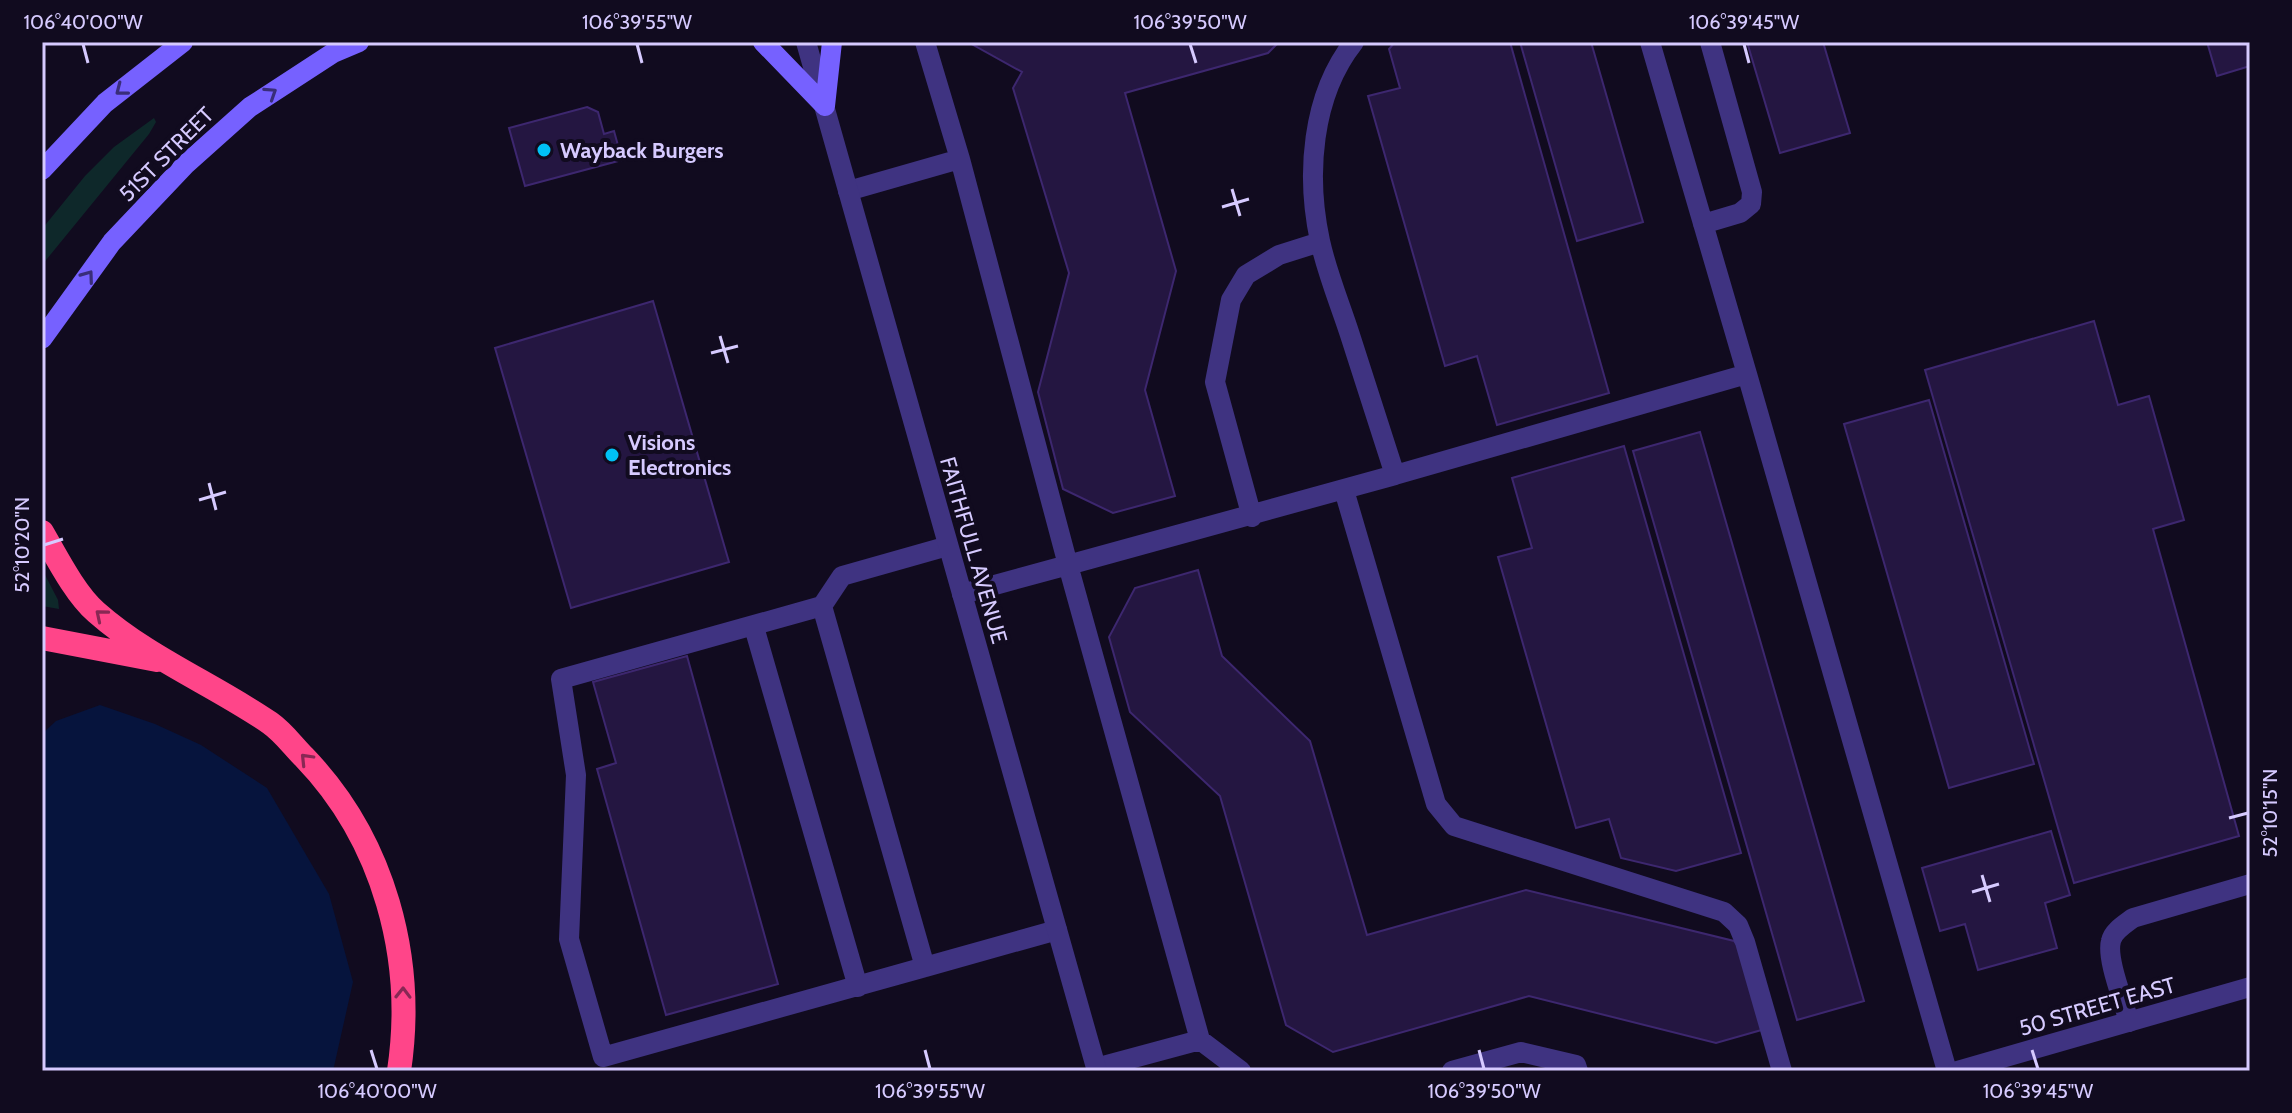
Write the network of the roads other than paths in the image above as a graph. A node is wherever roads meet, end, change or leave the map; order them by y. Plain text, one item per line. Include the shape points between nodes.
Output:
1 (183, 42) edge
2 (359, 42) edge
3 (763, 42) edge
4 (806, 42) edge
5 (832, 42) edge
6 (925, 42) edge
7 (1354, 42) edge
8 (1650, 42) edge
9 (1710, 42) edge
10 (825, 106) junction
11 (960, 159) junction
12 (42, 170) edge
13 (848, 191) junction
14 (1703, 224) junction
15 (1320, 242) junction
16 (42, 339) edge
17 (1747, 374) junction
18 (1395, 475) junction
19 (1344, 490) junction
20 (1252, 517) junction
21 (42, 532) edge
22 (948, 546) junction
23 (1068, 565) junction
24 (962, 594) junction
25 (822, 606) junction
26 (754, 627) junction
27 (42, 638) edge
28 (163, 662) junction
29 (2250, 884) edge
30 (1057, 930) junction
31 (925, 967) junction
32 (858, 987) junction
33 (2250, 987) edge
34 (2129, 1022) junction
35 (1200, 1040) junction
36 (1096, 1070) edge
37 (399, 1071) edge
38 (1241, 1071) edge
39 (1452, 1071) edge
40 (1578, 1071) edge
41 (1782, 1071) edge
42 (1947, 1071) edge
43 (1957, 1071) edge

1 -> 12 main road via 105,103
16 -> 2 main road, 51ST STREET via 112,242 185,165 250,107
3 - 10 main road
4 - 10 street, FAITHFULL AVENUE
5 - 10 main road
6 - 11 street
7 - 15 street via 1340,59 1325,97 1314,145 1312,189
8 - 14 street
9 - 14 street via 1752,192 1751,204 1740,213
10 - 13 street, FAITHFULL AVENUE
11 - 13 street
11 - 23 street
13 - 22 street, FAITHFULL AVENUE
14 - 17 street
15 - 18 street
15 - 20 street via 1279,255 1246,275 1231,300 1215,382
17 - 18 street
17 - 42 street
18 - 19 street
19 - 20 street
19 - 41 street via 1436,804 1454,826 1724,912 1738,925 1745,942
20 - 23 street
28 -> 21 highway via 94,611
22 - 24 street, FAITHFULL AVENUE
22 - 25 street via 842,576
23 - 24 street
23 - 35 street
24 - 30 street, FAITHFULL AVENUE
25 - 26 street
25 - 31 street
26 - 32 street
26 - 32 street via 561,679 576,775 569,939 573,954 603,1057
27 - 28 highway
37 -> 28 highway via 405,984 392,909 361,834 326,780 272,724
29 - 34 street via 2133,918 2119,928 2111,940 2111,959
30 - 31 street
30 - 36 street, FAITHFULL AVENUE
31 - 32 street
33 - 34 street, 50 STREET EAST
34 - 43 street, 50 STREET EAST
35 - 36 street
35 - 38 street
39 - 40 street via 1521,1052 1576,1065

